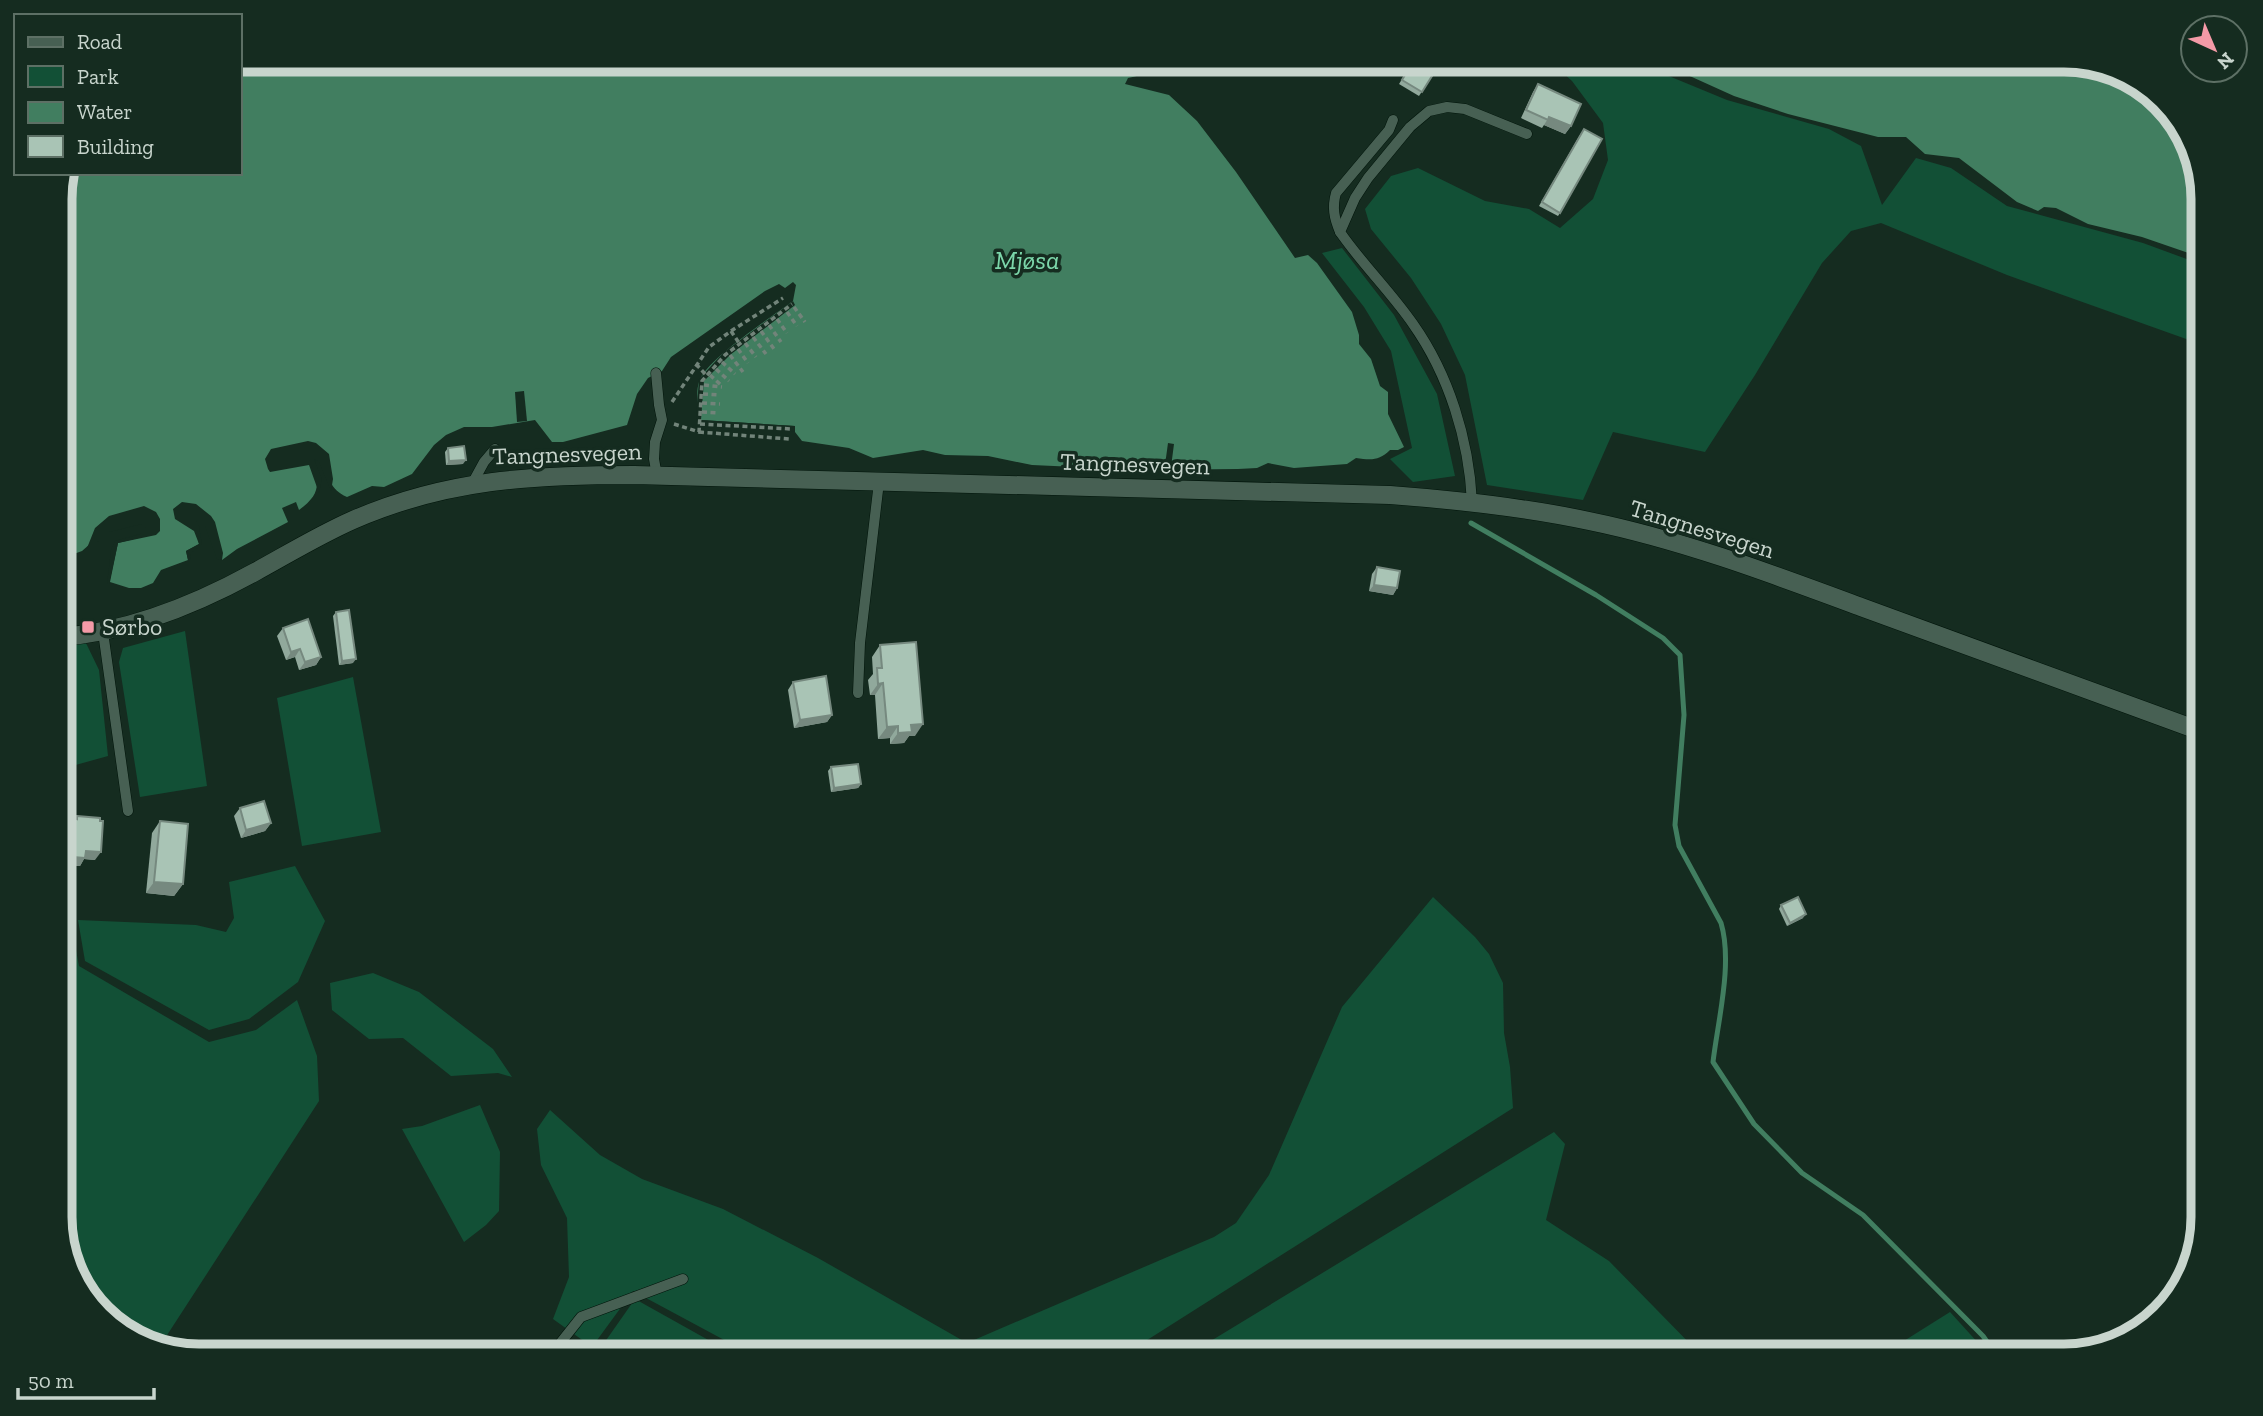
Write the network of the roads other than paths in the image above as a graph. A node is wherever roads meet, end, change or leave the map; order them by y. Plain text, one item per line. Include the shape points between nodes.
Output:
1 (1393, 120) dead end
2 (1527, 134) dead end
3 (1339, 232) junction
4 (656, 373) dead end
5 (495, 449) dead end
6 (657, 476) junction
7 (879, 482) junction
8 (472, 484) junction
9 (1472, 502) junction
10 (103, 632) junction
11 (72, 636) edge
12 (858, 693) dead end
13 (2191, 728) edge
14 (128, 811) dead end
15 (683, 1279) dead end
16 (560, 1344) edge

1 - 3 lane via 1336,193 1334,219
2 - 3 lane via 1465,109 1429,111 1368,178
3 - 9 lane via 1415,327 1439,370 1467,453
4 - 6 lane via 662,420 655,442
5 - 8 lane
6 - 7 main road, Tangnesvegen
6 - 8 main road, Tangnesvegen via 531,477
7 - 9 main road, Tangnesvegen via 1390,495
7 - 12 lane
8 - 10 main road, Tangnesvegen via 410,499 355,520 203,598
9 - 13 main road, Tangnesvegen via 1592,521 1689,547
10 - 11 main road, Tangnesvegen
10 - 14 lane
15 - 16 lane via 581,1317

